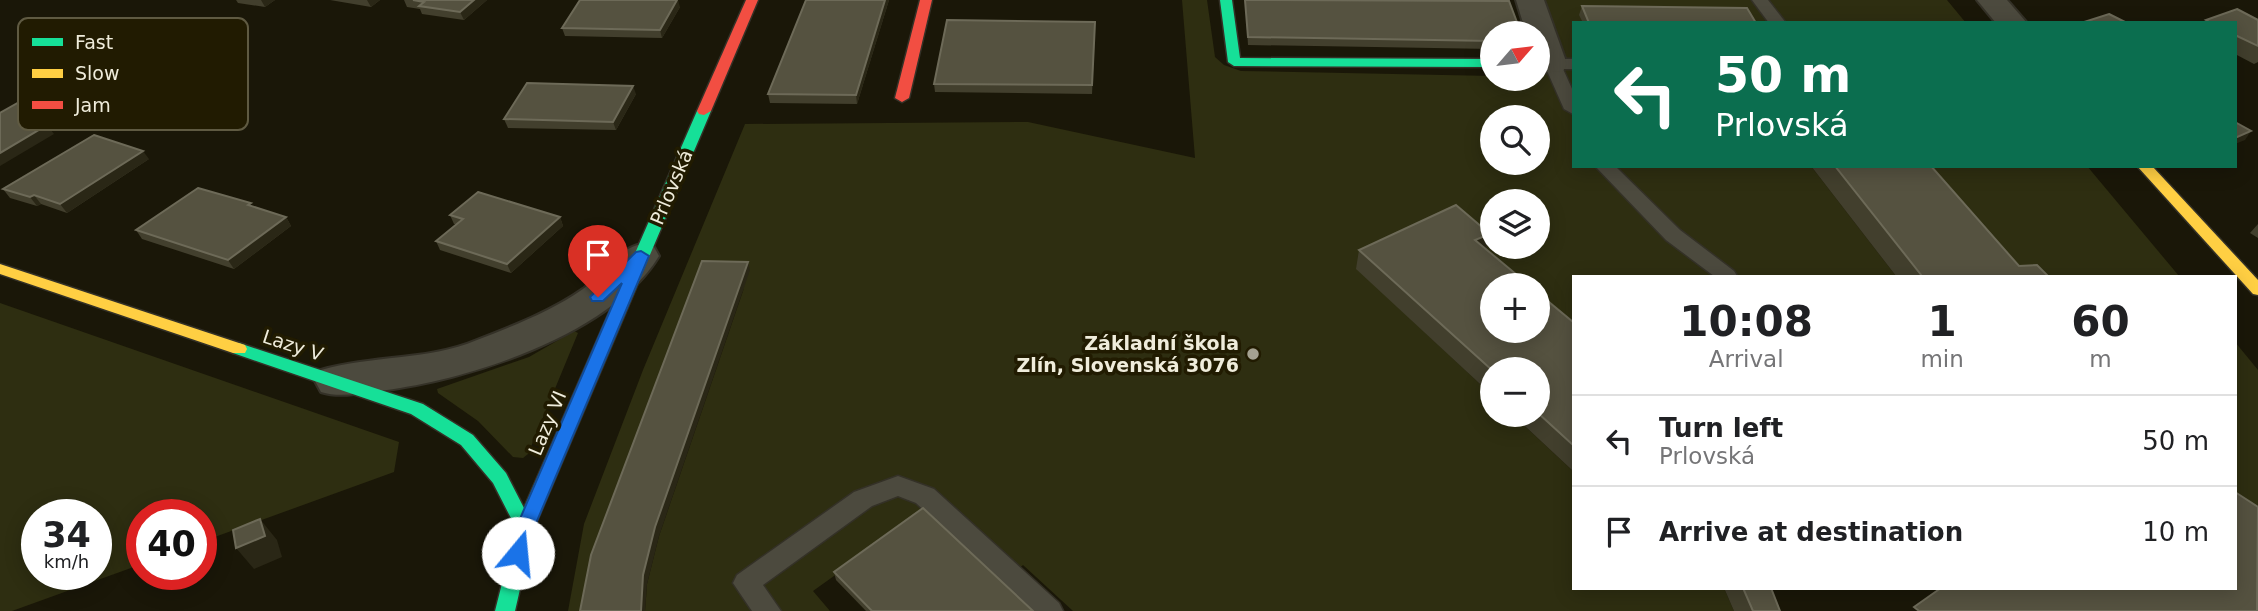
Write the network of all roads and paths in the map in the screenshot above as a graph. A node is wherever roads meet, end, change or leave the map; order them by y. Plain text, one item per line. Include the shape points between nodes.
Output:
1 (752, 0) edge
2 (926, 0) edge
3 (1226, 0) edge
4 (1530, 0) edge
5 (1760, 0) edge
6 (1991, 0) edge
7 (1776, 21) edge
8 (2010, 21) edge
9 (1480, 64) edge
10 (1554, 64) edge
11 (901, 98) dead end
12 (1572, 107) edge
13 (1606, 168) edge
14 (2146, 168) edge
15 (641, 256) junction
16 (0, 269) edge
17 (1726, 275) edge
18 (2258, 290) edge
19 (335, 381) junction
20 (525, 528) junction
21 (505, 611) edge
22 (768, 611) edge
23 (1050, 611) edge

1 - 15 street, Prlovská
2 - 11 street
3 - 9 street via 1234,62
4 - 10 street
5 - 7 lane
6 - 8 street
10 - 12 lane
13 - 17 lane via 1673,234
14 - 18 street
15 - 19 street, Prlovská via 575,312 486,353 415,372
15 - 20 street, Lazy VI
16 - 19 street, Lazy V
19 - 20 street, Lazy V via 417,409 467,440 500,478
20 - 21 street, Lazy VI
22 - 23 lane via 746,583 863,499 898,486 925,496

